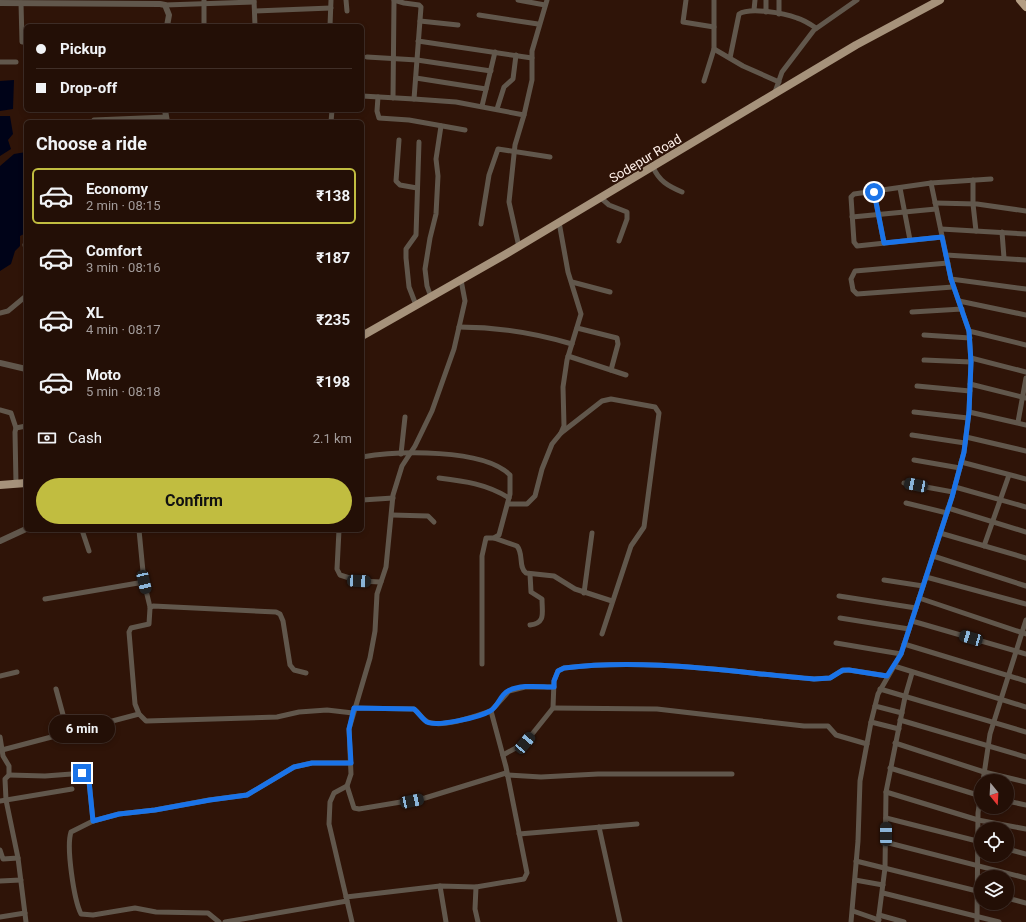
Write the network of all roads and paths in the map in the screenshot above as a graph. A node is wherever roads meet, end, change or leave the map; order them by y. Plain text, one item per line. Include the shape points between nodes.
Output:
1 (331, 0) edge
2 (346, 0) edge
3 (394, 0) edge
4 (518, 0) edge
5 (686, 0) edge
6 (714, 0) edge
7 (755, 0) edge
8 (766, 0) edge
9 (779, 0) edge
10 (857, 0) edge
11 (940, 0) edge
12 (1020, 0) edge
13 (254, 1) edge
14 (25, 2) edge
15 (83, 2) edge
16 (132, 2) edge
17 (204, 2) edge
18 (546, 2) edge
19 (0, 3) edge
20 (165, 5) junction
21 (1026, 7) edge
22 (331, 8) junction
23 (754, 10) junction
24 (255, 11) junction
25 (347, 11) dead end
26 (766, 12) junction
27 (779, 14) junction
28 (479, 15) dead end
29 (420, 21) junction
30 (167, 24) edge
31 (204, 24) edge
32 (255, 24) edge
33 (330, 24) edge
34 (538, 24) junction
35 (458, 25) dead end
36 (714, 27) junction
37 (816, 28) junction
38 (418, 41) junction
39 (22, 42) dead end
40 (714, 50) junction
41 (495, 52) junction
42 (516, 55) junction
43 (366, 58) dead end
44 (532, 58) junction
45 (730, 58) junction
46 (394, 60) junction
47 (417, 60) junction
48 (0, 62) edge
49 (16, 62) dead end
50 (491, 71) junction
51 (416, 78) junction
52 (704, 81) dead end
53 (779, 82) junction
54 (486, 89) junction
55 (774, 95) junction
56 (364, 96) edge
57 (378, 97) junction
58 (393, 98) junction
59 (414, 99) junction
60 (482, 106) junction
61 (497, 109) junction
62 (524, 115) junction
63 (167, 119) edge
64 (94, 120) dead end
65 (441, 126) junction
66 (465, 130) dead end
67 (399, 140) dead end
68 (419, 142) dead end
69 (514, 151) junction
70 (550, 157) dead end
71 (653, 167) junction
72 (973, 180) junction
73 (991, 180) dead end
74 (931, 183) junction
75 (417, 188) junction
76 (900, 188) junction
77 (682, 192) dead end
78 (874, 192) junction
79 (601, 198) junction
80 (973, 204) junction
81 (936, 206) junction
82 (1026, 211) edge
83 (905, 212) junction
84 (877, 214) junction
85 (852, 217) junction
86 (559, 222) junction
87 (481, 224) dead end
88 (940, 229) junction
89 (976, 231) junction
90 (1002, 232) junction
91 (1026, 234) edge
92 (942, 237) junction
93 (910, 240) junction
94 (619, 241) dead end
95 (884, 243) junction
96 (519, 247) junction
97 (946, 255) junction
98 (1004, 258) junction
99 (1026, 260) edge
100 (948, 263) junction
101 (951, 279) junction
102 (461, 280) junction
103 (572, 282) junction
104 (954, 287) junction
105 (1026, 289) edge
106 (610, 292) dead end
107 (431, 297) junction
108 (24, 298) edge
109 (959, 301) junction
110 (416, 305) junction
111 (962, 309) junction
112 (912, 312) dead end
113 (0, 313) edge
114 (1026, 315) edge
115 (459, 328) junction
116 (577, 328) junction
117 (969, 331) junction
118 (364, 332) edge
119 (924, 335) dead end
120 (970, 338) junction
121 (572, 344) junction
122 (1026, 345) edge
123 (568, 356) junction
124 (924, 360) dead end
125 (971, 360) junction
126 (0, 363) edge
127 (24, 369) edge
128 (611, 370) junction
129 (1026, 372) edge
130 (626, 375) dead end
131 (1026, 378) edge
132 (970, 384) junction
133 (917, 386) dead end
134 (970, 391) junction
135 (1024, 398) edge
136 (0, 410) edge
137 (914, 412) dead end
138 (968, 415) junction
139 (405, 417) dead end
140 (1018, 422) junction
141 (1026, 425) edge
142 (24, 426) edge
143 (16, 428) junction
144 (561, 433) junction
145 (912, 435) dead end
146 (966, 440) junction
147 (1026, 452) edge
148 (401, 454) junction
149 (409, 454) junction
150 (364, 457) edge
151 (914, 460) dead end
152 (961, 462) junction
153 (960, 468) junction
154 (1009, 475) junction
155 (439, 478) dead end
156 (1026, 479) edge
157 (24, 483) edge
158 (904, 483) dead end
159 (16, 484) junction
160 (0, 485) edge
161 (954, 490) junction
162 (393, 498) junction
163 (510, 498) junction
164 (364, 500) edge
165 (1000, 500) junction
166 (508, 504) junction
167 (906, 504) dead end
168 (1026, 507) edge
169 (948, 510) junction
170 (392, 515) junction
171 (994, 521) junction
172 (434, 522) dead end
173 (24, 529) edge
174 (83, 532) edge
175 (139, 532) edge
176 (339, 532) edge
177 (1026, 532) edge
178 (592, 533) dead end
179 (940, 534) junction
180 (494, 538) junction
181 (0, 541) edge
182 (984, 546) junction
183 (89, 551) dead end
184 (933, 556) junction
185 (1026, 558) edge
186 (530, 574) junction
187 (926, 577) junction
188 (884, 580) dead end
189 (144, 582) junction
190 (381, 582) junction
191 (923, 586) junction
192 (1026, 586) edge
193 (584, 593) junction
194 (838, 596) dead end
195 (919, 598) junction
196 (46, 599) dead end
197 (612, 601) junction
198 (1026, 604) edge
199 (150, 607) junction
200 (916, 608) junction
201 (840, 618) dead end
202 (1026, 620) edge
203 (912, 621) junction
204 (530, 625) dead end
205 (909, 630) junction
206 (1024, 633) edge
207 (602, 634) dead end
208 (836, 643) dead end
209 (904, 644) junction
210 (1016, 651) junction
211 (901, 654) junction
212 (1026, 654) edge
213 (482, 664) dead end
214 (894, 666) junction
215 (17, 672) dead end
216 (306, 673) dead end
217 (912, 673) junction
218 (0, 676) edge
219 (887, 676) junction
220 (1008, 676) junction
221 (1026, 681) edge
222 (554, 687) junction
223 (56, 689) dead end
224 (880, 689) junction
225 (905, 697) junction
226 (1000, 700) junction
227 (875, 706) junction
228 (1026, 707) edge
229 (553, 708) junction
230 (353, 710) junction
231 (491, 711) junction
232 (902, 713) junction
233 (139, 714) junction
234 (900, 720) junction
235 (871, 722) junction
236 (993, 724) junction
237 (898, 728) junction
238 (1026, 732) edge
239 (68, 733) junction
240 (0, 737) edge
241 (895, 743) junction
242 (866, 744) junction
243 (988, 747) junction
244 (2, 750) junction
245 (503, 755) junction
246 (1026, 757) edge
247 (351, 763) junction
248 (890, 768) junction
249 (984, 772) junction
250 (507, 774) junction
251 (732, 774) dead end
252 (9, 775) junction
253 (1026, 782) edge
254 (347, 786) junction
255 (72, 789) dead end
256 (886, 792) junction
257 (974, 792) edge
258 (3, 800) edge
259 (1014, 802) edge
260 (1026, 805) edge
261 (979, 814) edge
262 (886, 818) junction
263 (978, 820) junction
264 (93, 821) junction
265 (637, 824) dead end
266 (599, 827) junction
267 (1026, 829) edge
268 (519, 834) junction
269 (974, 841) edge
270 (886, 842) junction
271 (0, 850) edge
272 (1014, 851) edge
273 (1026, 854) edge
274 (18, 858) junction
275 (2, 859) edge
276 (856, 861) junction
277 (977, 862) edge
278 (977, 866) junction
279 (884, 868) junction
280 (977, 870) edge
281 (1026, 878) edge
282 (21, 880) junction
283 (855, 880) junction
284 (0, 881) edge
285 (883, 885) junction
286 (440, 886) junction
287 (476, 887) junction
288 (974, 891) edge
289 (883, 893) junction
290 (347, 899) junction
291 (1014, 899) edge
292 (1026, 902) edge
293 (978, 910) edge
294 (853, 911) junction
295 (25, 914) junction
296 (0, 918) edge
297 (879, 919) edge
298 (977, 920) edge
299 (26, 922) edge
300 (219, 922) edge
301 (225, 922) edge
302 (352, 922) edge
303 (446, 922) edge
304 (478, 922) edge
305 (620, 922) edge
306 (851, 922) edge
307 (904, 922) edge
308 (999, 922) edge

1 - 22 street
2 - 25 street
3 - 29 street via 420,5
3 - 46 street
4 - 18 street
5 - 36 street via 683,22
6 - 36 street
7 - 23 street
8 - 26 street
9 - 27 street
10 - 37 street
11 - 55 main road, Sodepur Road via 856,45
12 - 21 highway
13 - 17 street
13 - 24 street
14 - 15 street
14 - 19 street
14 - 39 street
15 - 16 street
16 - 20 street
17 - 20 street
17 - 31 street
18 - 34 street
20 - 30 street via 169,15
22 - 24 street
22 - 33 street
23 - 26 street
23 - 45 street via 739,14
24 - 32 street
26 - 27 street
27 - 37 street via 796,17
28 - 34 street
29 - 35 street
29 - 38 street
34 - 44 street
36 - 40 street
37 - 53 street via 782,72
38 - 41 street
38 - 47 street
40 - 45 street
40 - 52 street
41 - 42 street
41 - 50 street
42 - 44 street
42 - 61 street via 513,79 504,87
43 - 46 street
44 - 62 street via 532,80
45 - 53 street
46 - 47 street
46 - 58 street
47 - 50 street
47 - 51 street
48 - 49 street
50 - 54 street
51 - 54 street
51 - 59 street
53 - 55 street
54 - 60 street
55 - 71 main road, Sodepur Road
56 - 57 street
57 - 58 street
57 - 65 street via 379,118 404,119
58 - 59 street
59 - 60 street
60 - 61 street
61 - 62 street
62 - 69 street
63 - 64 street
65 - 66 street
65 - 107 street via 436,159 436,214 425,269
67 - 75 street via 396,181 400,185
68 - 75 street
69 - 70 street
69 - 87 street via 501,148 496,151 489,175
69 - 96 street via 509,202
71 - 77 street via 658,178
71 - 79 main road, Sodepur Road
72 - 73 street
72 - 74 street
72 - 80 street
74 - 76 street
74 - 81 street
75 - 110 street via 416,235 406,249 409,287
76 - 78 street
76 - 83 street
78 - 84 street
78 - 85 street via 852,195
79 - 86 main road, Sodepur Road
79 - 94 street via 609,205 627,212
80 - 81 street
80 - 82 street
80 - 89 street
81 - 83 street
81 - 88 street
83 - 84 street
83 - 93 street
84 - 85 street
84 - 95 street
85 - 95 street via 855,244 858,246
86 - 96 main road, Sodepur Road
86 - 103 street
88 - 89 street
88 - 92 street
89 - 90 street
90 - 91 street
90 - 98 street
92 - 93 street
92 - 97 street
93 - 95 street
96 - 102 main road, Sodepur Road
97 - 98 street
97 - 100 street
98 - 99 street
100 - 101 street
100 - 104 street via 855,271 851,279 853,290 857,294
101 - 104 street
101 - 105 street
102 - 107 main road, Sodepur Road
102 - 115 street via 465,301
103 - 106 street
103 - 116 street via 581,314
104 - 109 street
107 - 110 main road, Sodepur Road
108 - 113 street via 8,311
109 - 111 street
109 - 114 street
110 - 118 main road, Sodepur Road
111 - 112 street
111 - 117 street
115 - 121 street via 484,327 536,334
115 - 149 street via 440,390
116 - 121 street
116 - 128 street via 617,338 618,344
117 - 120 street
117 - 122 street
119 - 120 street
120 - 125 street
121 - 123 street
123 - 128 street
123 - 144 street via 563,387 564,426
124 - 125 street
125 - 129 street
125 - 132 street
126 - 127 street
128 - 130 street
131 - 135 street
132 - 134 street
132 - 135 street
133 - 134 street
134 - 138 street
135 - 140 street
136 - 143 street via 12,413
137 - 138 street
138 - 140 street
138 - 146 street
139 - 148 street
140 - 141 street
142 - 143 street
143 - 159 street
144 - 166 street via 552,444 542,468 536,496 527,504
144 - 197 street via 602,400 611,399 655,407 659,413 644,527 631,546
145 - 146 street
146 - 147 street
146 - 152 street
148 - 149 street
148 - 150 street
149 - 162 street via 402,466
149 - 163 street via 446,454 483,459 504,469 510,475
151 - 153 street
152 - 153 street
152 - 154 street
153 - 161 street
154 - 156 street
154 - 165 street
155 - 163 street via 481,485
157 - 159 main road
158 - 161 street
159 - 160 main road
161 - 165 street
161 - 169 street
162 - 164 street
162 - 170 street
163 - 166 street
165 - 168 street
165 - 171 street
166 - 180 street via 499,535
167 - 169 street
169 - 171 street
169 - 179 street
170 - 172 street via 428,516
170 - 190 street via 386,567
171 - 177 street
171 - 182 street
173 - 181 street
174 - 183 street
175 - 189 street
176 - 190 street via 337,569 340,575 359,581
178 - 193 street
179 - 182 street
179 - 184 street
180 - 186 street via 517,546 523,570
180 - 213 street via 486,538 482,556
182 - 185 street
184 - 187 street
184 - 192 street
186 - 193 street via 554,576
186 - 204 street via 531,592 541,597 542,605 540,622
187 - 191 street
187 - 198 street
188 - 191 street
189 - 196 street
189 - 199 street
190 - 230 street via 377,594 375,631 370,658
191 - 195 street
193 - 197 street
194 - 200 street
195 - 200 street
195 - 206 street
197 - 207 street
199 - 216 street via 276,612 283,621 290,666 294,670
199 - 233 street via 149,623 131,628 129,632 135,704
200 - 203 street
201 - 205 street
202 - 206 street
203 - 205 street
203 - 210 street
205 - 209 street
206 - 210 street
208 - 211 street
209 - 211 street
209 - 220 street
210 - 212 street
210 - 220 street
211 - 214 street
214 - 217 street
214 - 219 street
215 - 218 street
217 - 225 street
217 - 226 street
219 - 222 street via 843,670 830,678 814,679 643,663 564,668 558,671
219 - 224 street
220 - 221 street
220 - 226 street
222 - 229 street
222 - 231 street via 525,687 509,691
223 - 239 street
224 - 225 street
224 - 227 street
225 - 232 street
225 - 236 street
226 - 228 street
226 - 236 street
227 - 232 street
227 - 235 street
229 - 242 street via 657,708 804,726 828,726 836,735
229 - 245 street via 525,743
230 - 231 street via 414,709 432,723 460,720
230 - 233 street via 299,712 276,717 156,721 146,721
230 - 247 street via 349,729
231 - 245 street
232 - 234 street
233 - 239 street
234 - 237 street
234 - 243 street
235 - 237 street
235 - 242 street
236 - 238 street
236 - 243 street
237 - 241 street
239 - 244 street
240 - 244 street
241 - 248 street
241 - 249 street
242 - 276 street via 860,781
243 - 246 street
243 - 249 street
244 - 252 street via 9,766
245 - 250 street
247 - 254 street
247 - 264 street via 312,763 294,767 247,795 119,814
248 - 256 street
248 - 257 street
249 - 253 street
250 - 251 street via 541,777 598,774
250 - 254 street via 424,798 359,809 354,808
250 - 268 street
252 - 258 street via 5,779
252 - 264 street via 85,773 89,781
254 - 290 street via 334,793 330,802 329,824
255 - 258 street
256 - 262 street
256 - 263 street
258 - 274 street
259 - 260 street
261 - 263 street
262 - 269 street
262 - 270 street
263 - 267 street
264 - 300 street via 71,832 68,839 81,914 93,915 135,908 156,912 208,913
265 - 266 street
266 - 268 street
266 - 305 street
268 - 287 street via 527,873 524,879
270 - 278 street
270 - 279 street
271 - 275 street
272 - 273 street
274 - 275 street
274 - 282 street
276 - 279 street
276 - 283 street
277 - 278 street
278 - 280 street
278 - 281 street
279 - 285 street
279 - 288 street
282 - 284 street
282 - 295 street
283 - 285 street
283 - 294 street
285 - 289 street
286 - 287 street
286 - 290 street
286 - 303 street
287 - 304 street via 475,909
289 - 297 street
289 - 298 street
290 - 301 street
290 - 302 street
291 - 292 street
293 - 298 street
294 - 297 street
294 - 306 street
295 - 296 street
295 - 299 street
297 - 307 street
298 - 308 street

